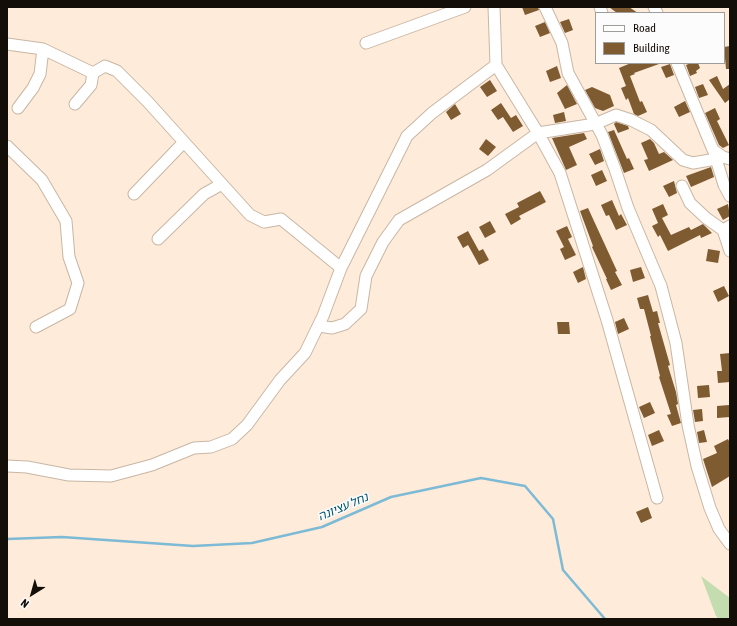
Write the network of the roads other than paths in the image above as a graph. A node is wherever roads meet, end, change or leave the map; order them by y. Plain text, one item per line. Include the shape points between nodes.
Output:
1 (465, 7) edge
2 (494, 7) edge
3 (545, 7) edge
4 (366, 43) dead end
5 (7, 44) edge
6 (43, 49) junction
7 (496, 64) junction
8 (677, 64) edge
9 (93, 73) junction
10 (75, 104) dead end
11 (18, 108) dead end
12 (595, 124) junction
13 (538, 133) junction
14 (184, 142) junction
15 (7, 146) edge
16 (714, 155) junction
17 (730, 159) edge
18 (222, 184) junction
19 (682, 186) dead end
20 (134, 194) dead end
21 (730, 196) edge
22 (726, 228) edge
23 (158, 239) dead end
24 (730, 251) edge
25 (341, 268) junction
26 (319, 326) junction
27 (36, 327) dead end
28 (7, 466) edge
29 (657, 498) dead end
30 (726, 529) edge
31 (730, 544) edge

1 - 4 street
2 - 7 street
3 - 12 street via 562,43 568,73
5 - 6 street
6 - 9 street
6 - 11 street via 40,74
7 - 13 street
7 - 25 street via 432,113 407,136
8 - 16 street
9 - 10 street via 91,85
9 - 14 street via 105,66 116,71
12 - 13 street
12 - 16 street via 616,115 651,130 683,160 693,163
12 - 30 street via 661,286 676,343 697,466 710,508
13 - 26 street via 487,170 399,220 383,242 366,276 361,309 345,324 332,328
13 - 29 street via 560,173 565,188 608,320
14 - 18 street
14 - 20 street
15 - 27 street via 42,180 66,221 69,257 78,283 70,309
16 - 17 street
16 - 21 street
18 - 23 street via 204,194
18 - 25 street via 250,215 264,222 281,218
19 - 22 street via 690,203 706,218
22 - 24 street
25 - 26 street
26 - 28 street via 305,353 280,380 247,425 232,439 211,447 194,448 152,465 111,476 69,475
30 - 31 street

